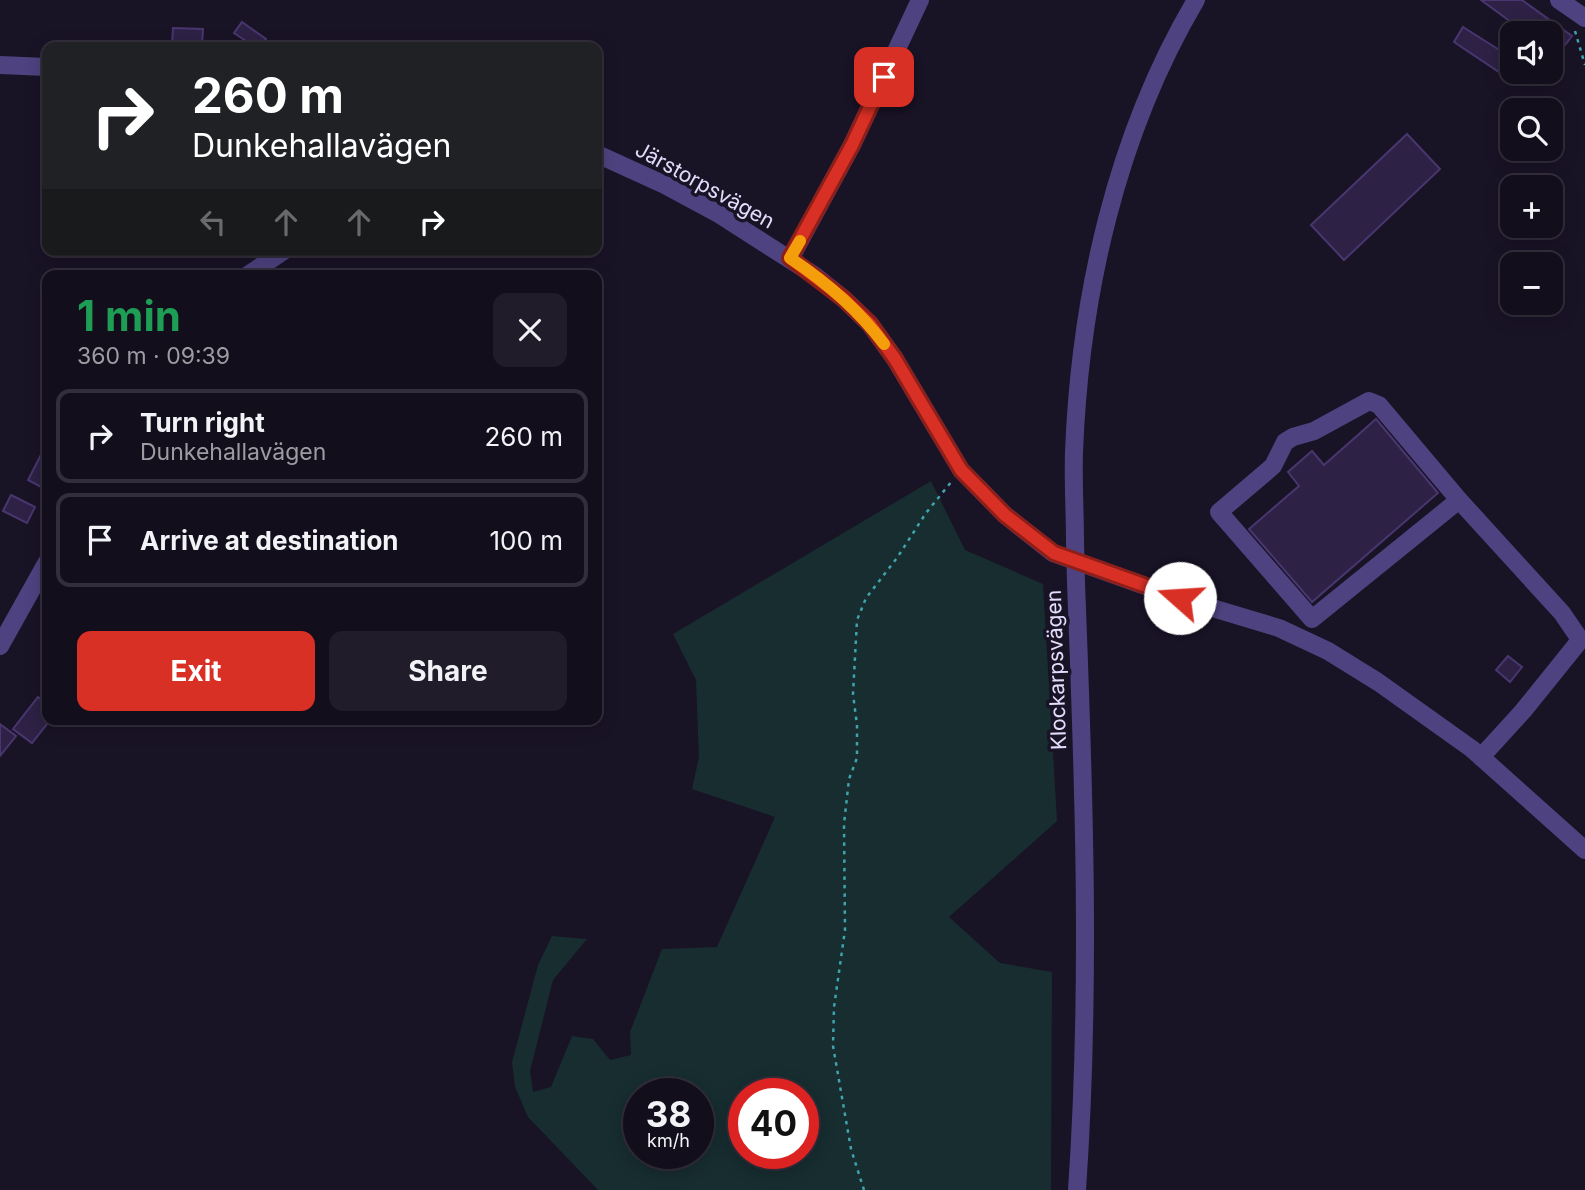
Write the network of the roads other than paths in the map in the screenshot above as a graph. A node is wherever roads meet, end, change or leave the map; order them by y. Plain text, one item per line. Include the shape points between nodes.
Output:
1 (920, 0) edge
2 (1196, 0) edge
3 (0, 65) edge
4 (42, 67) edge
5 (602, 156) edge
6 (276, 256) edge
7 (790, 258) junction
8 (255, 270) edge
9 (1459, 500) junction
10 (42, 571) edge
11 (1582, 641) edge
12 (0, 646) edge
13 (1481, 757) junction
14 (1585, 850) edge
15 (1077, 1190) edge

1 - 7 street via 852,145
2 - 15 street, Klockarpsvägen, bridge via 1151,87 1120,176 1100,249 1080,365 1074,453 1075,542 1086,884
3 - 4 street
5 - 7 street, Järstorpsvägen via 717,213
6 - 8 street
7 - 13 street, Järstorpsvägen via 870,324 961,470 1005,515 1054,553 1279,628 1328,651
9 - 9 street via 1379,405 1369,401 1284,442 1273,466 1219,512 1312,619
9 - 11 street via 1562,612
10 - 12 street
11 - 13 street
13 - 14 street, Järstorpsvägen

